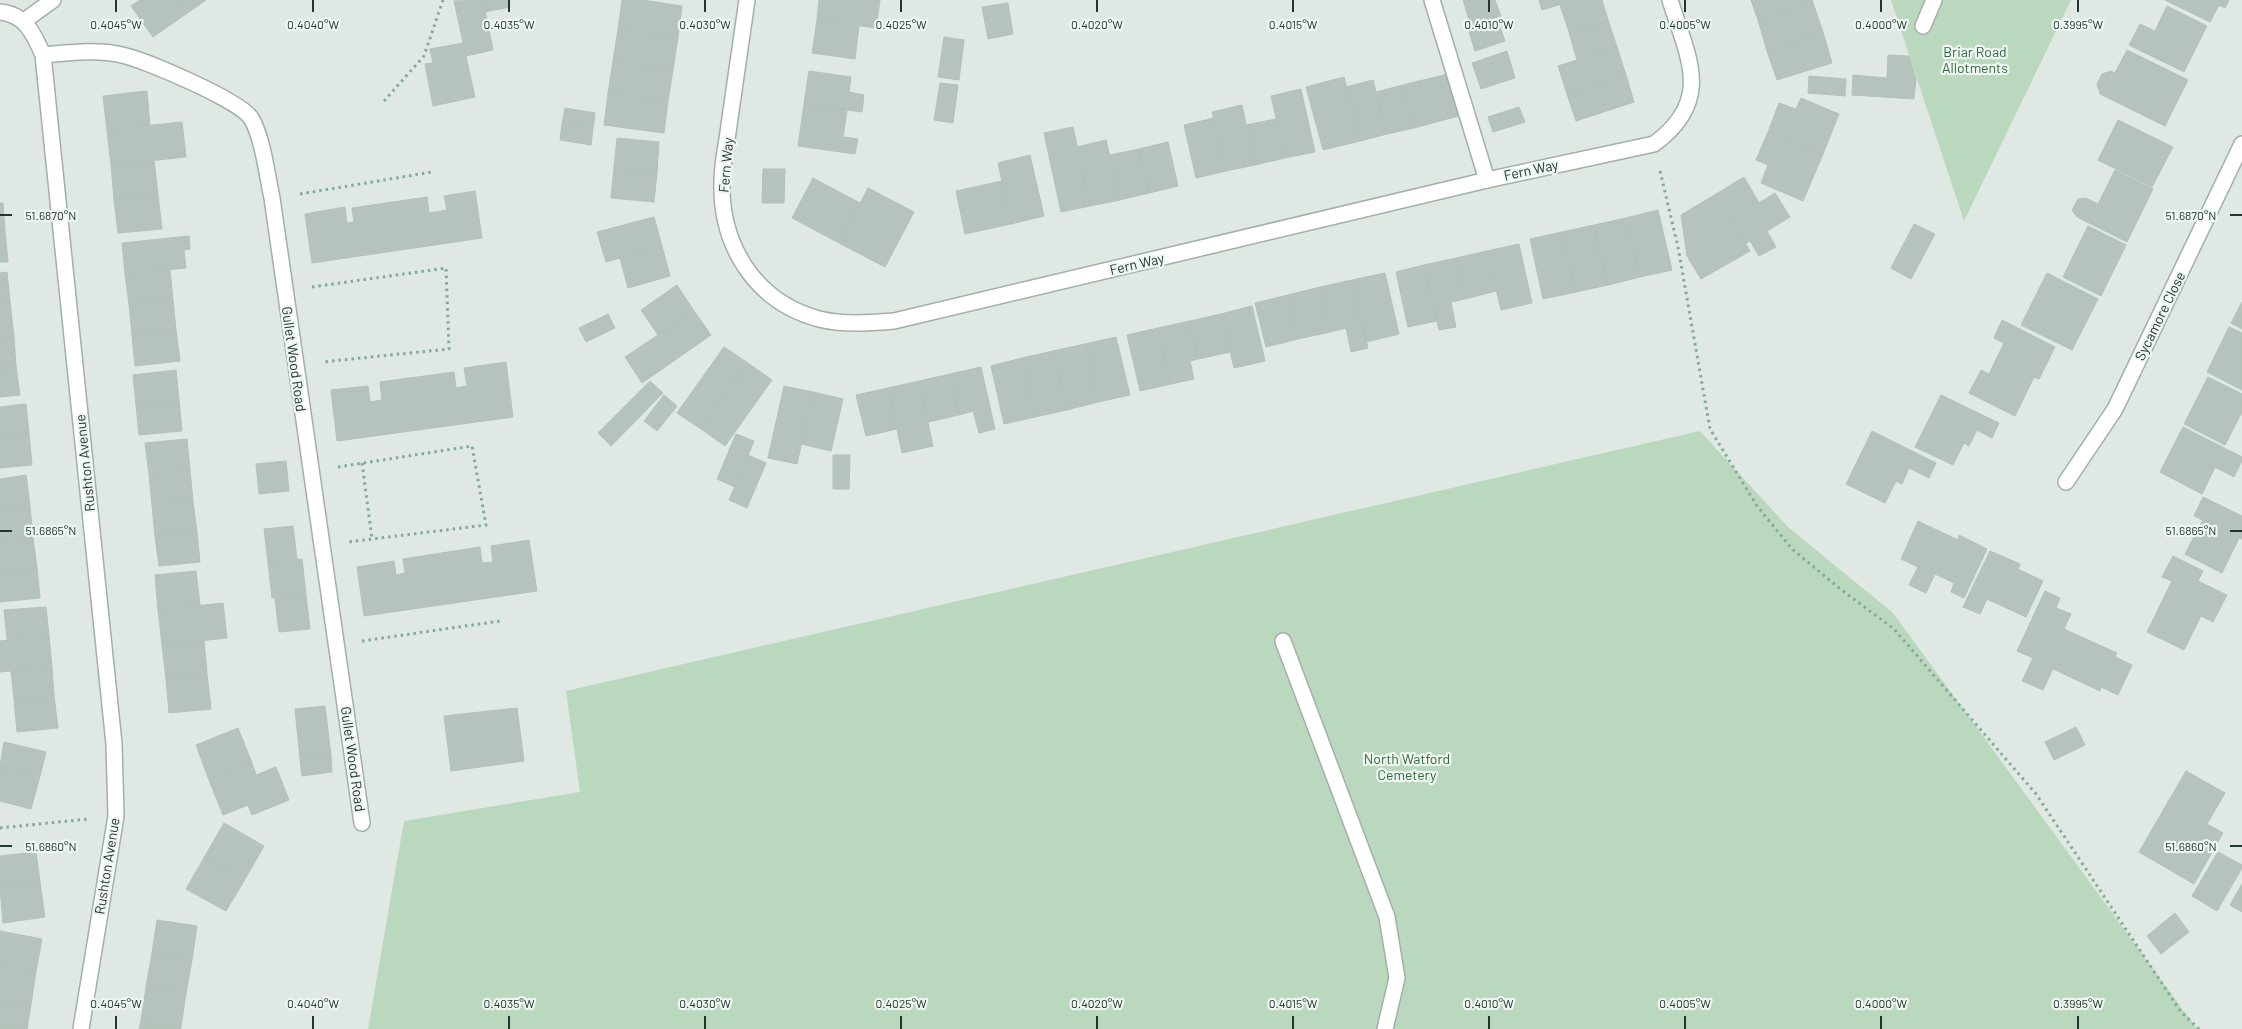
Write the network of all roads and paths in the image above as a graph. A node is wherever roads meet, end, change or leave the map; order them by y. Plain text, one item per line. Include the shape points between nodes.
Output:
1 (53, 0) edge
2 (443, 0) edge
3 (747, 0) edge
4 (1432, 0) edge
5 (1670, 0) edge
6 (1934, 0) edge
7 (0, 12) edge
8 (24, 21) junction
9 (1923, 26) dead end
10 (43, 54) junction
11 (384, 101) dead end
12 (1654, 144) junction
13 (2242, 144) edge
14 (432, 172) dead end
15 (1487, 180) junction
16 (272, 198) junction
17 (284, 291) junction
18 (295, 365) junction
19 (362, 463) junction
20 (310, 471) junction
21 (2066, 482) dead end
22 (372, 538) junction
23 (322, 546) junction
24 (500, 621) dead end
25 (1282, 641) dead end
26 (336, 644) junction
27 (116, 816) junction
28 (362, 823) dead end
29 (0, 828) edge
30 (81, 1029) edge
31 (1385, 1029) edge
32 (2199, 1029) edge

1 - 8 street
2 - 11 path via 424,56
3 - 15 street, Fern Way via 722,181 725,217 747,272 765,292 789,308 818,319 856,324 894,322
4 - 15 street
5 - 12 street, Fern Way via 1692,72 1692,90 1680,119
6 - 9 street
7 - 8 street
8 - 10 street, Rushton Avenue
10 - 16 street, Gullet Wood Road via 122,54 231,101 250,117
10 - 27 street, Rushton Avenue via 114,744
12 - 15 street, Fern Way
12 - 32 path via 1678,247 1710,429 1757,506 1792,549 1894,629 2036,794 2164,988 2181,1012
13 - 21 street, Sycamore Close via 2115,408
14 - 16 path
16 - 17 street, Gullet Wood Road
17 - 18 street, Gullet Wood Road
17 - 18 path via 446,268 450,349
18 - 20 street, Gullet Wood Road
19 - 20 path
19 - 22 path
19 - 22 path via 472,446 486,525
20 - 23 street, Gullet Wood Road
22 - 23 path
23 - 26 street, Gullet Wood Road
24 - 26 path
25 - 31 street via 1387,917 1397,978
26 - 28 street, Gullet Wood Road
27 - 29 path
27 - 30 street, Rushton Avenue

